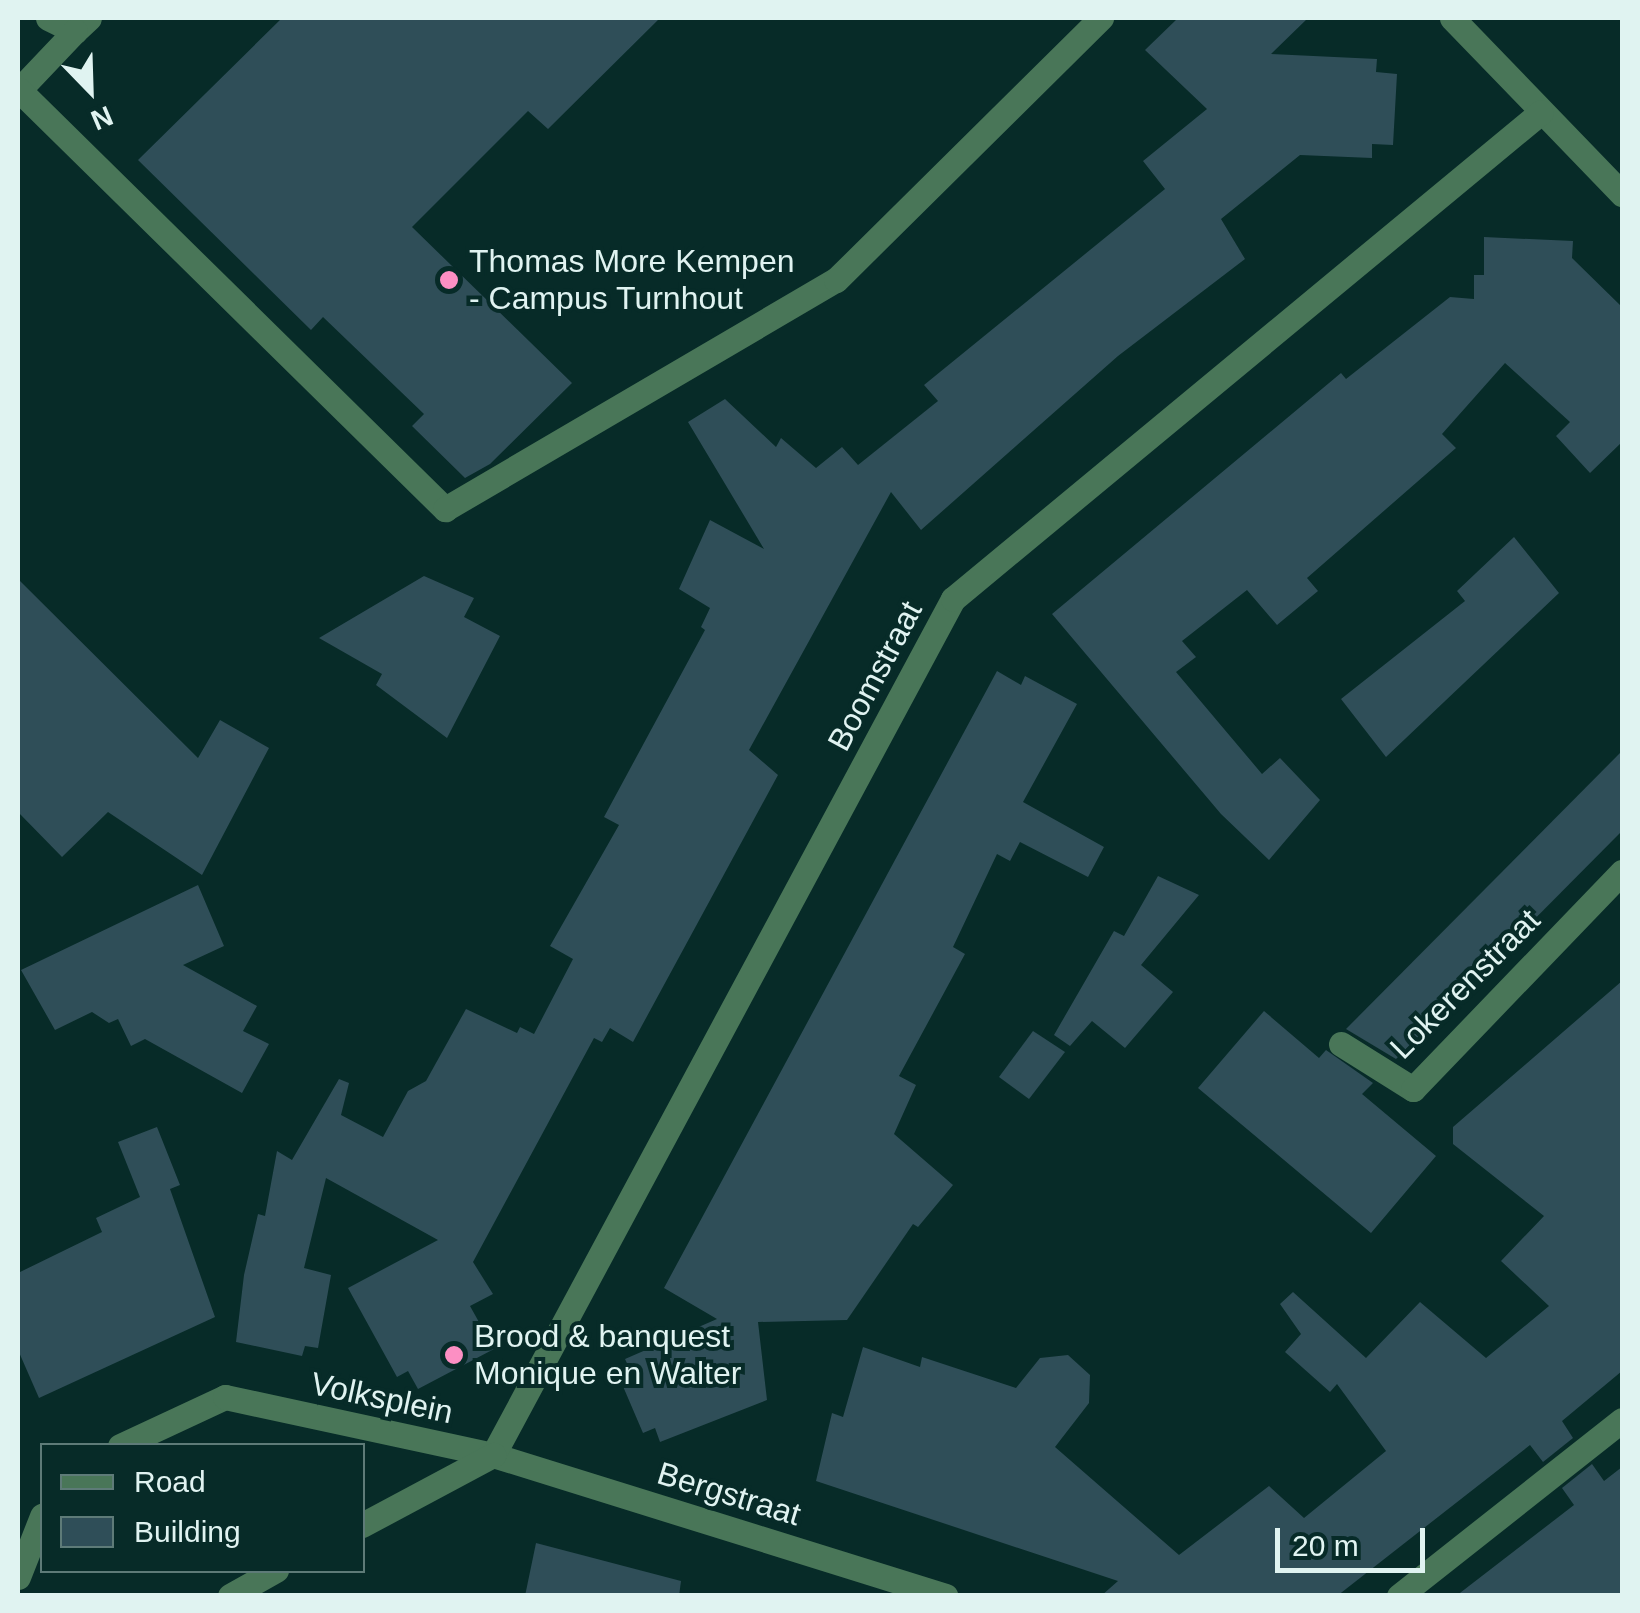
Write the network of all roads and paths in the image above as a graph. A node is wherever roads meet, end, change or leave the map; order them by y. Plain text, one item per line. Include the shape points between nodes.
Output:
1 (48, 18) edge
2 (1101, 18) edge
3 (1452, 18) edge
4 (82, 24) edge
5 (1541, 112) junction
6 (1622, 194) edge
7 (1622, 872) edge
8 (1341, 1044) dead end
9 (1622, 1420) edge
10 (126, 1443) edge
11 (493, 1455) junction
12 (40, 1521) edge
13 (365, 1522) edge
14 (271, 1573) edge
15 (18, 1577) edge
16 (230, 1596) edge
17 (946, 1596) edge
18 (1398, 1596) edge

1 - 4 street
2 - 4 street via 836,280 445,510 19,90
3 - 5 street
5 - 6 street
5 - 11 street, Boomstraat via 953,599
7 - 8 street, Lokerenstraat via 1413,1089
9 - 18 street
10 - 11 street, Volksplein via 226,1397
11 - 13 street, Volksplein
11 - 17 street, Bergstraat
12 - 15 street
14 - 16 street

